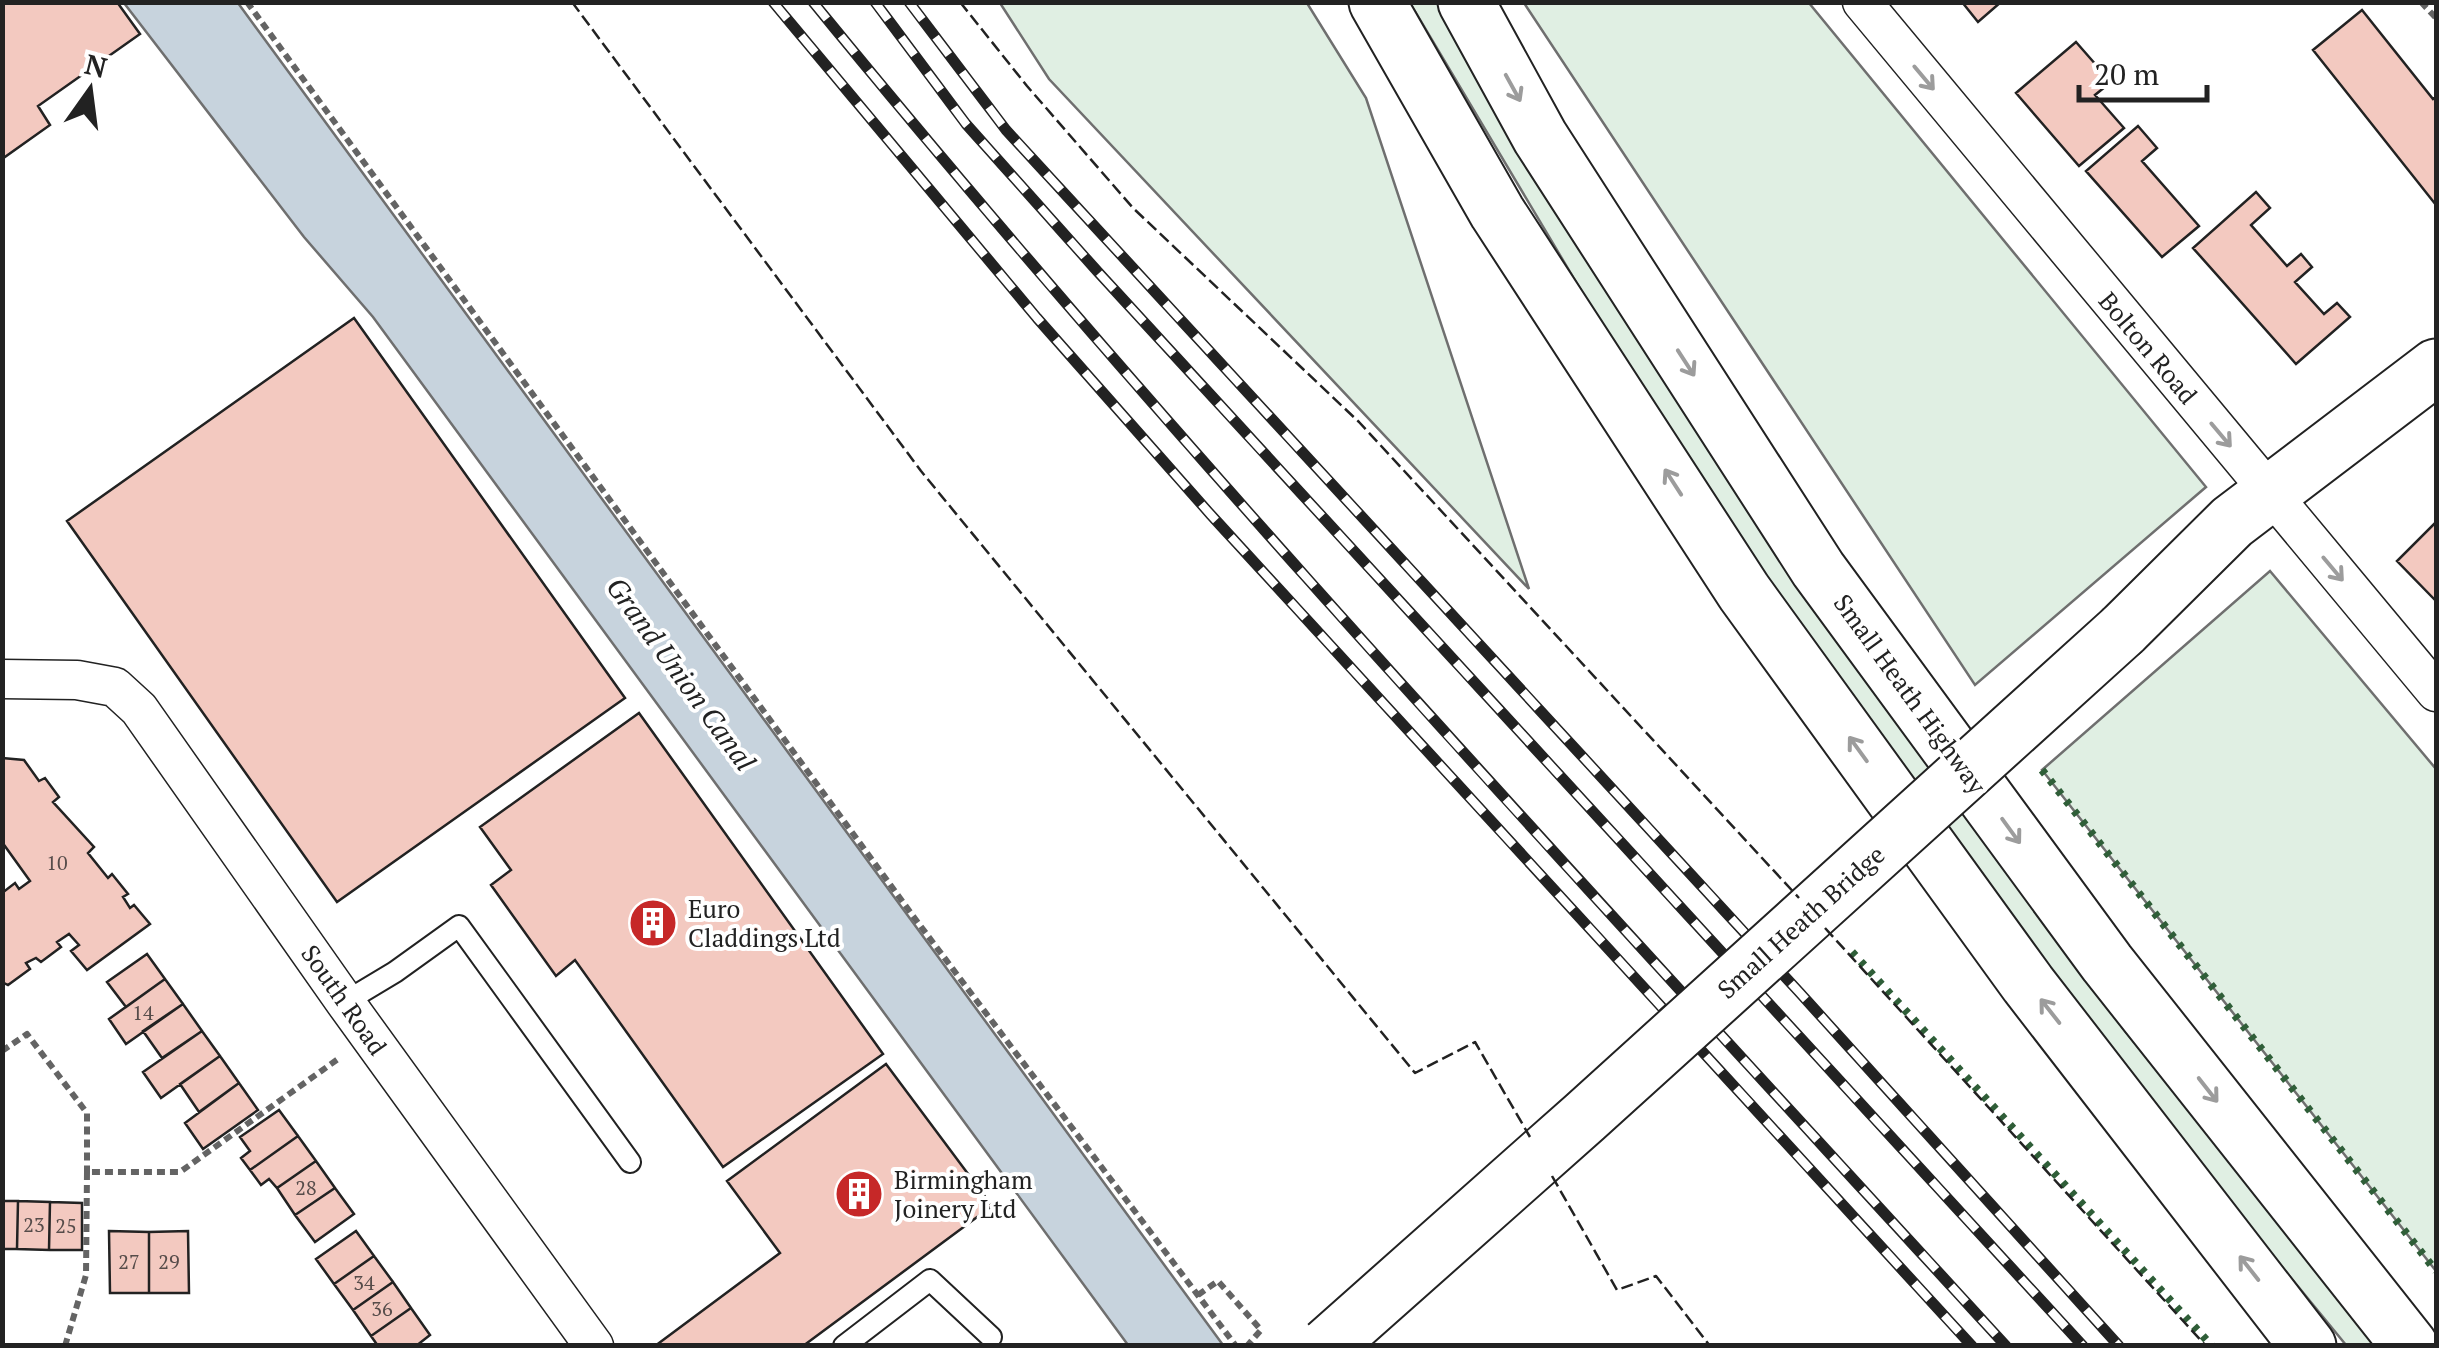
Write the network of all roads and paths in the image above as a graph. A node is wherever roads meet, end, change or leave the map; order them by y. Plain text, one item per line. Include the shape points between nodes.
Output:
1 (247, 2) edge
2 (1378, 2) edge
3 (1466, 2) edge
4 (1862, 2) edge
5 (2421, 2) edge
6 (2436, 18) edge
7 (2436, 368) edge
8 (2270, 495) junction
9 (2, 680) edge
10 (2436, 692) edge
11 (344, 1002) junction
12 (369, 1036) junction
13 (2, 1052) edge
14 (630, 1162) dead end
15 (88, 1172) junction
16 (1198, 1294) junction
17 (991, 1338) dead end
18 (65, 1346) edge
19 (594, 1346) edge
20 (844, 1346) edge
21 (1236, 1346) edge
22 (1247, 1346) edge
23 (1327, 1346) edge
24 (2308, 1346) edge
25 (2410, 1346) edge

1 - 16 path via 890,885
24 -> 2 main road via 2028,984 1744,592 1497,212
3 -> 25 main road, Small Heath Highway via 1540,137 1818,569 2107,963
4 -> 8 street, Bolton Road
5 - 6 path
7 - 8 main road, Small Heath Bridge
8 -> 10 street, Bolton Road
8 - 23 main road, Small Heath Bridge, bridge via 2232,522 2124,630
9 - 11 street, South Road via 77,680 115,688 139,709
11 - 12 street, South Road
11 - 14 lane via 458,926
12 - 15 path via 180,1172
12 - 19 street, South Road
13 - 15 path via 26,1034 87,1114
15 - 18 path via 86,1275
16 - 21 path
16 - 22 path via 1218,1281 1260,1330
17 - 20 lane via 930,1280

